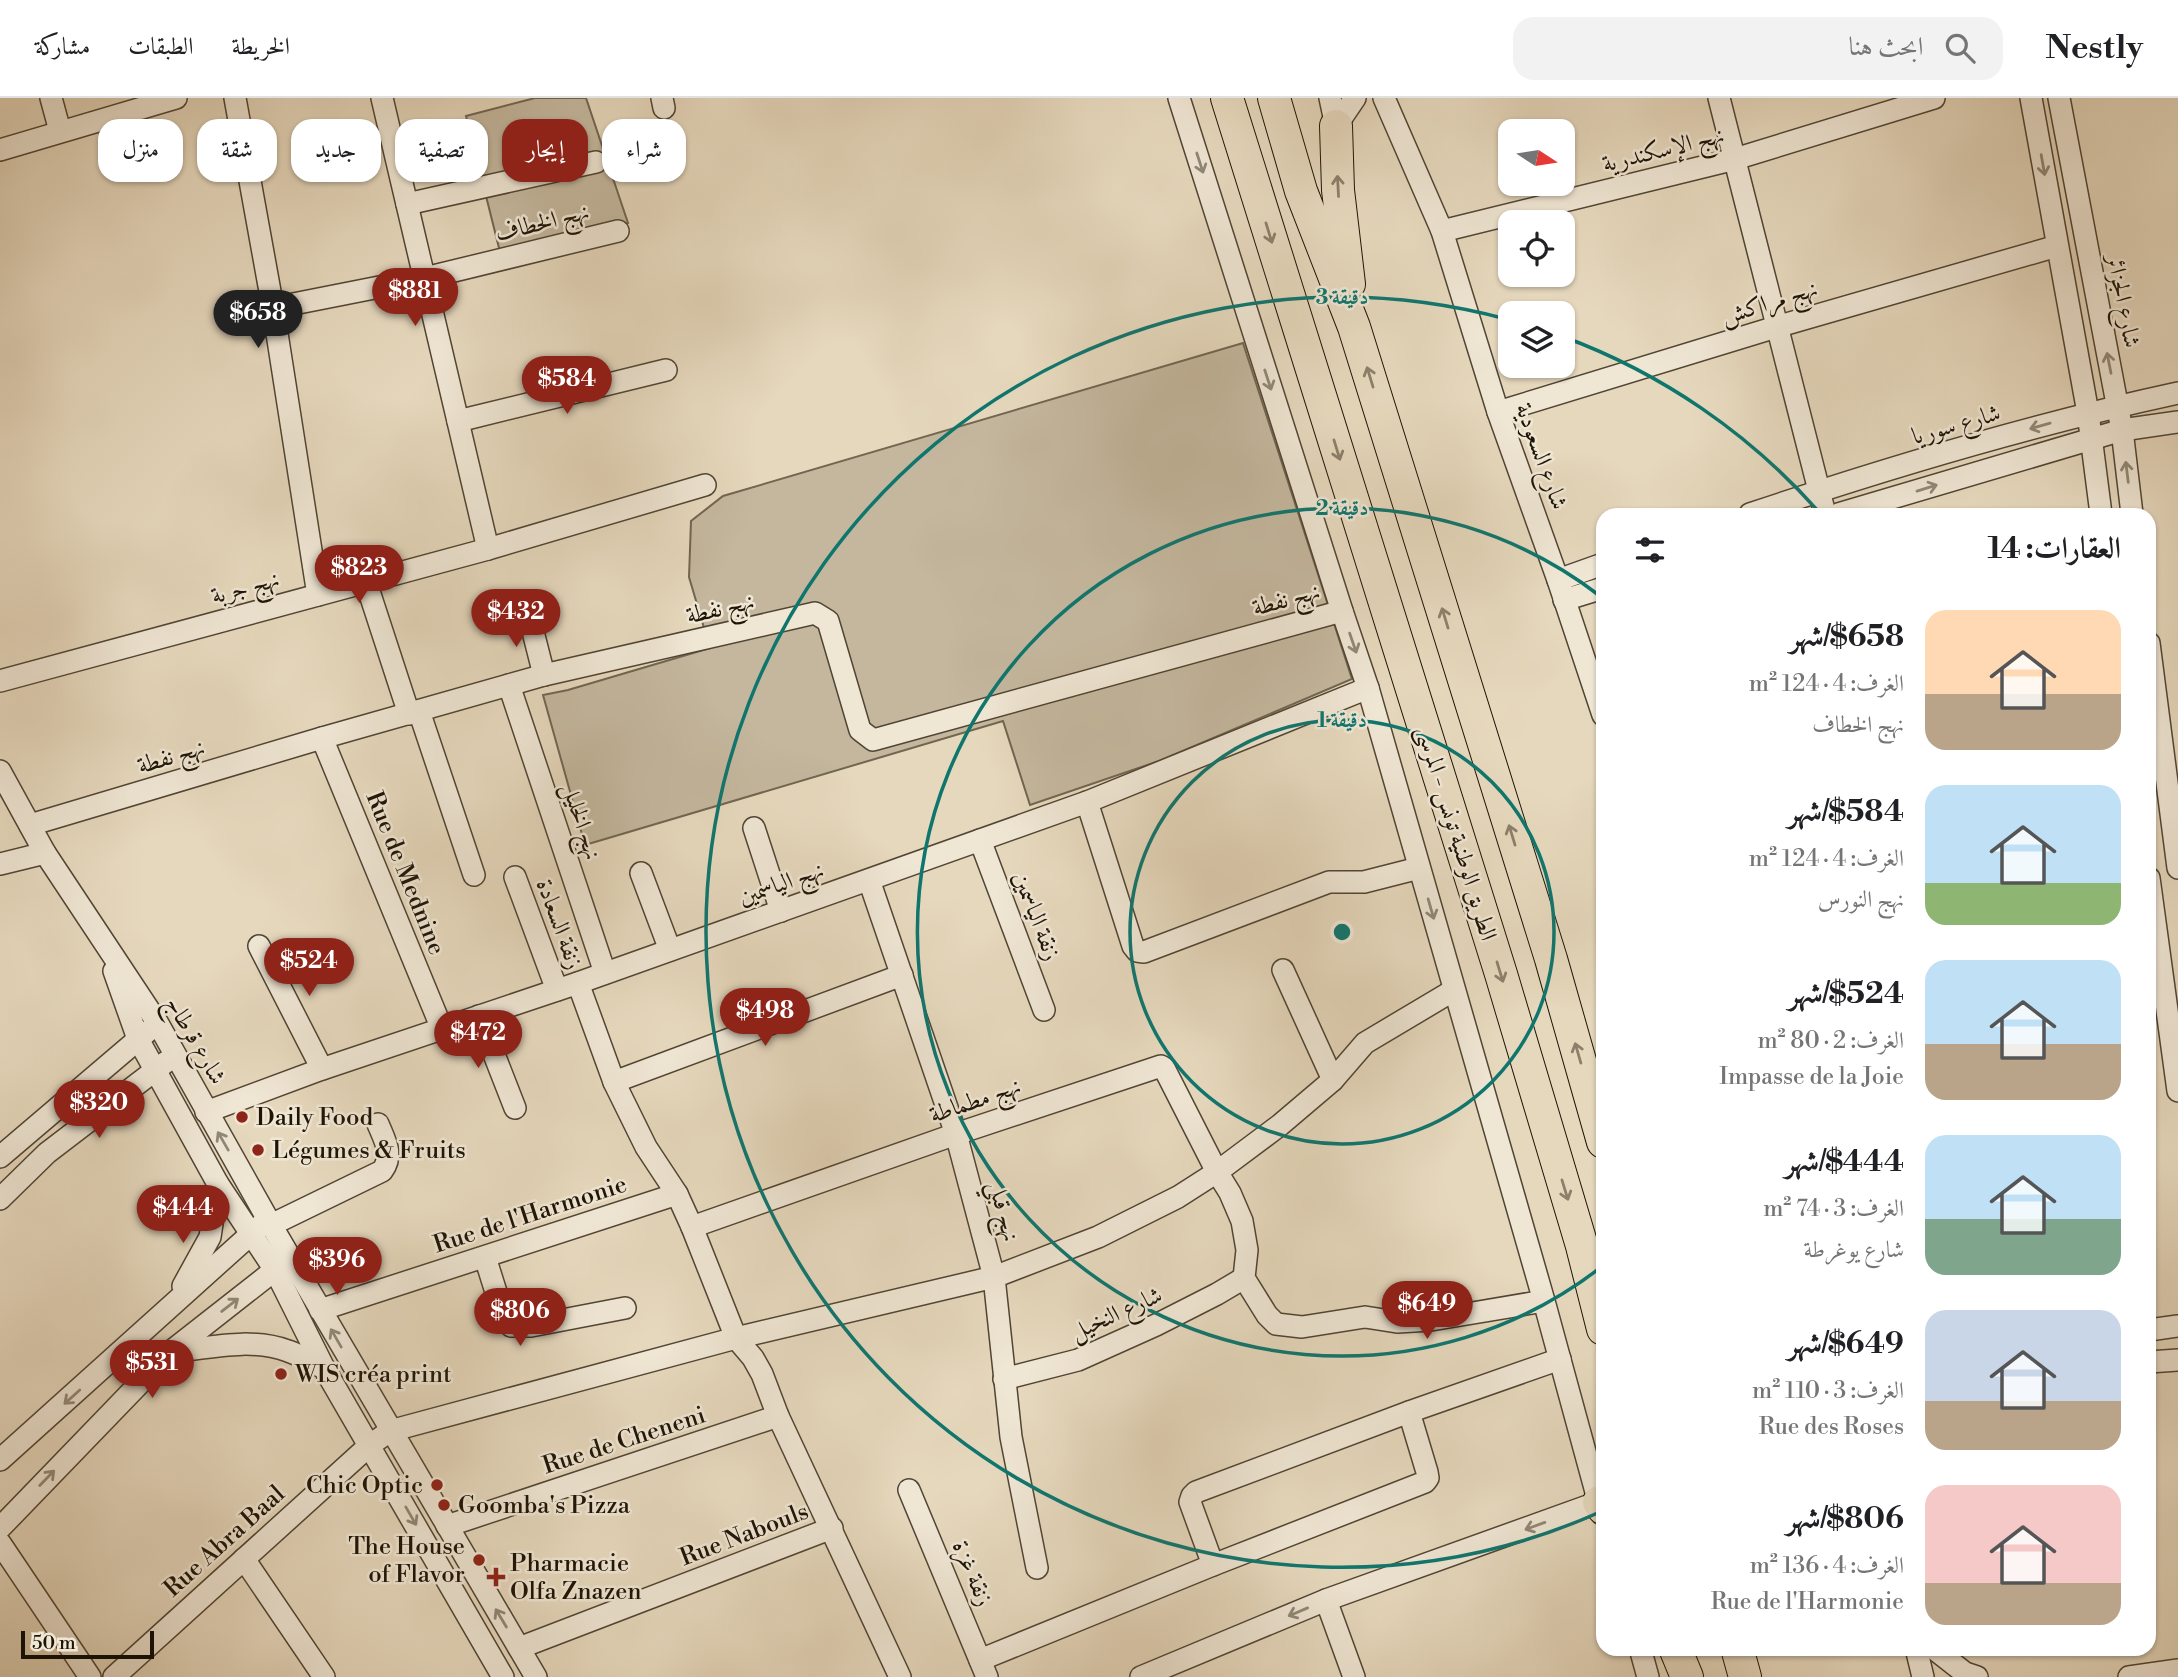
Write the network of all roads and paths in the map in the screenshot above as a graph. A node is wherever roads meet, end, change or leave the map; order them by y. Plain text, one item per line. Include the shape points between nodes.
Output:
1 (51, 98) edge
2 (176, 98) edge
3 (235, 98) edge
4 (382, 98) edge
5 (1179, 98) edge
6 (1211, 98) edge
7 (1227, 98) edge
8 (1274, 98) edge
9 (1355, 98) edge
10 (1384, 98) edge
11 (1719, 98) edge
12 (1934, 98) edge
13 (2031, 98) edge
14 (2059, 98) edge
15 (1885, 105) edge
16 (1333, 112) edge
17 (60, 131) junction
18 (0, 149) edge
19 (1735, 159) junction
20 (596, 162) dead end
21 (1258, 197) junction
22 (407, 204) junction
23 (618, 231) dead end
24 (1442, 231) junction
25 (2057, 246) junction
26 (425, 278) junction
27 (273, 308) junction
28 (1354, 327) junction
29 (1776, 327) junction
30 (666, 370) dead end
31 (2178, 393) edge
32 (2117, 406) junction
33 (1498, 412) junction
34 (2088, 413) junction
35 (458, 421) junction
36 (2178, 422) edge
37 (2122, 430) junction
38 (2092, 439) junction
39 (705, 485) dead end
40 (1819, 491) junction
41 (1768, 508) edge
42 (1823, 508) edge
43 (1858, 508) edge
44 (2100, 508) edge
45 (2132, 508) edge
46 (488, 549) junction
47 (1596, 566) edge
48 (1558, 580) junction
49 (366, 582) junction
50 (1596, 590) edge
51 (318, 595) junction
52 (1564, 600) junction
53 (1342, 611) junction
54 (528, 612) dead end
55 (544, 676) junction
56 (0, 681) edge
57 (509, 685) junction
58 (1368, 688) junction
59 (1596, 695) edge
60 (2156, 700) edge
61 (414, 712) junction
62 (322, 738) junction
63 (2164, 765) edge
64 (0, 771) edge
65 (1087, 802) junction
66 (30, 825) junction
67 (754, 828) dead end
68 (981, 840) junction
69 (45, 853) junction
70 (0, 864) edge
71 (2178, 867) edge
72 (1419, 868) junction
73 (641, 873) dead end
74 (474, 875) dead end
75 (515, 877) dead end
76 (869, 880) junction
77 (781, 911) junction
78 (102, 939) junction
79 (2156, 941) edge
80 (259, 946) dead end
81 (670, 950) junction
82 (1283, 970) dead end
83 (605, 973) junction
84 (902, 975) junction
85 (578, 983) junction
86 (556, 990) junction
87 (1454, 990) junction
88 (1044, 1010) dead end
89 (479, 1016) junction
90 (157, 1023) junction
91 (442, 1029) junction
92 (2166, 1032) edge
93 (138, 1039) junction
94 (175, 1056) junction
95 (322, 1069) junction
96 (155, 1070) junction
97 (1333, 1080) junction
98 (614, 1082) junction
99 (2178, 1091) edge
100 (515, 1108) dead end
101 (206, 1112) junction
102 (1596, 1118) edge
103 (378, 1124) dead end
104 (956, 1134) junction
105 (0, 1157) edge
106 (1217, 1172) junction
107 (218, 1184) junction
108 (677, 1194) junction
109 (0, 1199) edge
110 (263, 1226) junction
111 (692, 1227) junction
112 (485, 1257) junction
113 (282, 1264) junction
114 (994, 1277) junction
115 (1244, 1278) junction
116 (1544, 1301) junction
117 (1596, 1301) edge
118 (625, 1308) dead end
119 (320, 1310) junction
120 (167, 1312) junction
121 (2178, 1326) edge
122 (2156, 1329) edge
123 (736, 1338) junction
124 (169, 1353) junction
125 (1560, 1359) junction
126 (2178, 1360) edge
127 (2156, 1362) edge
128 (324, 1368) junction
129 (1004, 1379) junction
130 (1409, 1412) junction
131 (778, 1416) junction
132 (390, 1431) junction
133 (370, 1445) junction
134 (0, 1460) edge
135 (1596, 1488) edge
136 (909, 1490) dead end
137 (1596, 1511) edge
138 (447, 1526) junction
139 (0, 1528) edge
140 (832, 1528) junction
141 (0, 1543) edge
142 (244, 1559) junction
143 (1213, 1565) junction
144 (1037, 1568) dead end
145 (1326, 1600) junction
146 (519, 1648) junction
147 (1642, 1656) edge
148 (1679, 1656) edge
149 (1685, 1656) edge
150 (1739, 1656) edge
151 (1918, 1656) edge
152 (1943, 1656) edge
153 (984, 1668) edge
154 (2178, 1670) edge
155 (492, 1673) edge
156 (893, 1675) edge
157 (1149, 1675) edge
158 (90, 1677) edge
159 (114, 1677) edge
160 (324, 1677) edge
161 (536, 1677) edge
162 (1354, 1677) edge
163 (1648, 1677) edge
164 (1689, 1677) edge
165 (1745, 1677) edge
166 (1923, 1677) edge
167 (1977, 1677) edge
168 (2129, 1677) edge

1 - 17 street
2 - 17 street
3 - 27 street
4 - 22 street
5 -> 53 street
6 - 21 highway
7 - 21 highway, الطريق الوطنية تونس - المرسى
8 - 28 highway via 1301,191
9 - 16 street
10 - 24 street, شارع السعودية
11 - 19 street
12 - 15 street, نهج الإسكندرية
13 -> 25 street
32 -> 14 street, شارع الجزائر
15 - 19 street, نهج الإسكندرية
28 -> 16 highway
17 - 18 street
19 - 24 street, نهج الإسكندرية
19 - 29 street
20 - 22 street
21 -> 117 highway, الطريق الوطنية تونس - المرسى via 1501,974
22 - 26 street
23 - 26 street, نهج الخطاف
24 - 33 street, شارع السعودية
25 - 29 street, نهج مراكش
25 - 34 street
26 - 27 street, نهج الخطاف
26 - 35 street
27 - 51 street
102 -> 28 highway
29 - 33 street, نهج مراكش
29 - 40 street
30 - 35 street
31 - 32 street, شارع سوريا
32 - 34 street, شارع سوريا
32 - 37 street, شارع الجزائر
33 - 48 street, شارع السعودية
34 - 38 street
34 -> 40 street, شارع سوريا
35 - 46 street
36 - 37 street
37 - 38 street
45 -> 37 street, شارع الجزائر
43 -> 38 street
38 - 44 street
39 - 46 street, نهج جربة
40 - 41 street, شارع سوريا
40 - 42 street
46 - 49 street, نهج جربة
47 - 48 street
48 - 52 street, شارع السعودية
49 - 51 street, نهج جربة
49 - 61 street
50 - 52 street
51 - 56 street, نهج جربة
52 - 59 street, شارع السعودية
53 - 55 street, نهج نفطة via 873,740 860,730 828,621 815,613
53 -> 58 street
54 - 55 street
55 - 57 street, نهج نفطة
57 - 61 street, نهج نفطة
57 - 83 street, نهج الخليل
58 - 65 street, نهج الياسمين
58 - 72 street
60 - 63 street
61 - 62 street, نهج نفطة
61 - 74 street
62 - 66 street, نهج نفطة
62 - 91 street, Rue de Mednine
63 - 71 street
64 - 66 street, شارع قرطاج
65 - 68 street, نهج الياسمين
65 - 72 street via 1138,951 1329,882 1364,882
66 - 69 street, شارع قرطاج
67 - 77 street
68 - 76 street, نهج الياسمين
68 - 88 street, زنقة الياسمين
69 - 70 street
69 - 78 street, شارع قرطاج
72 -> 87 street
73 - 81 street
75 - 86 street, زنقة السعادة
76 - 77 street, نهج الياسمين
76 - 84 street, نهج قبلي
77 - 81 street, نهج الياسمين
78 - 90 street, شارع قرطاج
78 - 93 street, شارع قرطاج
79 - 92 street
80 - 95 street
81 - 83 street, نهج الياسمين
82 - 97 street
83 - 85 street, نهج الياسمين
84 - 98 street
84 - 104 street, نهج قبلي
85 - 86 street, نهج الياسمين
85 - 98 street
86 - 89 street, نهج الياسمين
87 - 97 street, Rue Abra Baal via 1365,1044
87 - 116 street
89 - 91 street, نهج الياسمين
89 - 100 street
90 - 93 street
90 - 94 street, شارع قرطاج
91 - 95 street, نهج الياسمين
92 - 99 street
93 - 96 street, شارع قرطاج
93 - 105 street
94 - 96 street
94 - 101 street, شارع قرطاج
95 - 101 street, نهج الياسمين
96 - 107 street, شارع قرطاج
96 - 109 street via 47,1153
97 - 106 street, Rue Abra Baal
98 - 108 street via 646,1147
110 -> 101 street, شارع قرطاج
103 - 110 street via 389,1152 382,1171
104 - 106 street, نهج مطماطة via 1161,1066
104 - 111 street, نهج مطماطة
104 - 114 street, نهج قبلي
106 - 114 street, Rue Abra Baal via 1098,1237
106 - 115 street via 1242,1221 1247,1250
107 - 110 street, شارع قرطاج
107 - 120 street via 210,1237
108 - 111 street
108 - 112 street, Rue de l'Harmonie
110 - 113 street, شارع قرطاج
110 - 120 street
111 - 123 street
112 - 118 street via 511,1326
112 - 119 street, Rue de l'Harmonie
113 - 119 street, شارع قرطاج
124 -> 113 street
113 - 128 street, شارع قرطاج
114 - 123 street, Rue Abra Baal
114 - 129 street, نهج قبلي
115 - 116 street via 1271,1321 1302,1327 1365,1317 1397,1322 1431,1320
115 - 129 street, شارع النخيل via 1078,1360
116 - 125 street
132 -> 119 street, شارع قرطاج
120 -> 134 street
121 - 122 street
123 - 131 street via 762,1374
123 - 132 street, Rue Abra Baal
124 - 128 street via 223,1345 270,1346
139 -> 124 street
125 - 130 street
125 - 135 street
126 - 127 street
128 - 133 street, شارع قرطاج
129 - 144 street, نهج قبلي
130 - 143 street via 1427,1472 1425,1482
130 - 143 street via 1192,1496 1192,1509
131 - 138 street, Rue de Cheneni
131 - 140 street
132 - 133 street, Rue Abra Baal
132 - 138 street, شارع قرطاج
133 - 142 street, Rue Abra Baal
133 -> 155 street, شارع قرطاج
136 - 153 street, زنقة غزة
137 -> 145 street
146 -> 138 street, شارع قرطاج
140 - 146 street, Rue Nabouls
140 - 156 street
141 - 158 street
142 - 159 street, Rue Abra Baal
142 - 160 street
143 - 153 street
145 -> 157 street
145 - 162 street
146 - 161 street, شارع قرطاج
147 - 163 street
148 - 164 highway
149 - 164 highway
150 - 165 highway
151 - 166 street
152 - 167 street
154 - 168 street

